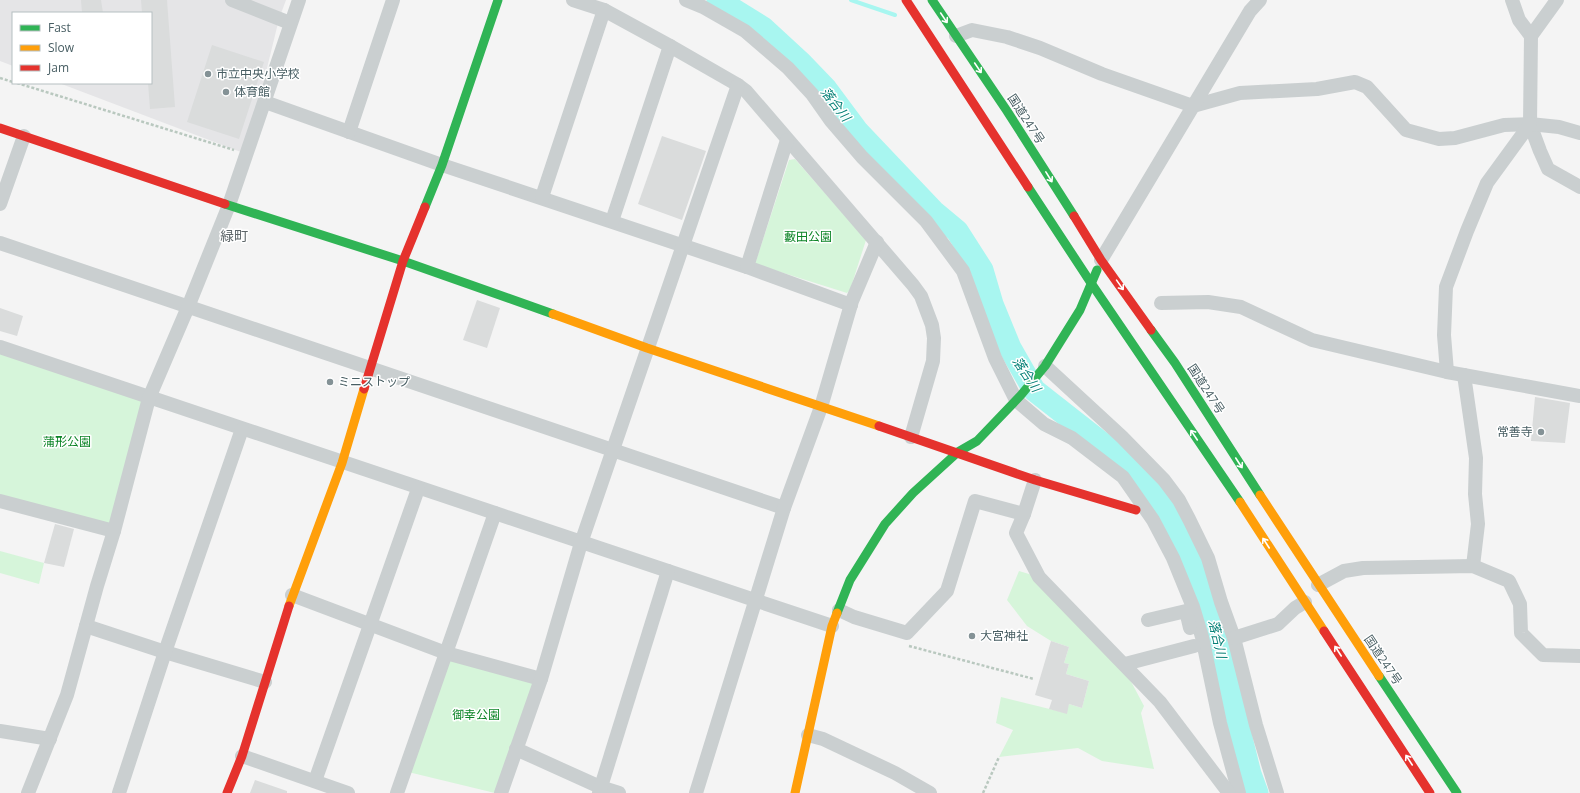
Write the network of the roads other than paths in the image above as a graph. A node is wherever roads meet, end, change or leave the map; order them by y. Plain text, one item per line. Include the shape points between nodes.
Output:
1 (232, 0) edge
2 (299, 0) edge
3 (393, 0) edge
4 (498, 0) edge
5 (573, 0) edge
6 (686, 0) edge
7 (906, 0) edge
8 (932, 0) edge
9 (1260, 0) edge
10 (1512, 0) edge
11 (1557, 0) edge
12 (604, 10) junction
13 (290, 23) junction
14 (956, 36) junction
15 (1531, 36) junction
16 (670, 46) junction
17 (738, 85) junction
18 (264, 102) junction
19 (1193, 106) junction
20 (1530, 124) junction
21 (0, 128) edge
22 (349, 132) junction
23 (1580, 133) edge
24 (24, 136) junction
25 (787, 140) junction
26 (442, 165) junction
27 (1580, 187) edge
28 (542, 197) junction
29 (0, 204) edge
30 (229, 205) junction
31 (612, 221) junction
32 (877, 242) junction
33 (0, 243) edge
34 (682, 245) junction
35 (1101, 260) junction
36 (403, 261) junction
37 (747, 267) junction
38 (1091, 283) junction
39 (1161, 303) dead end
40 (851, 305) junction
41 (188, 307) junction
42 (0, 347) edge
43 (647, 348) junction
44 (1045, 366) junction
45 (370, 368) junction
46 (1447, 372) junction
47 (1464, 375) junction
48 (1580, 396) edge
49 (149, 398) junction
50 (1018, 398) junction
51 (821, 407) junction
52 (242, 428) junction
53 (911, 437) junction
54 (612, 449) junction
55 (958, 452) junction
56 (342, 463) junction
57 (1035, 480) junction
58 (418, 488) junction
59 (0, 500) edge
60 (784, 508) junction
61 (1136, 510) dead end
62 (495, 513) junction
63 (1024, 514) junction
64 (114, 531) junction
65 (581, 543) junction
66 (1473, 566) junction
67 (668, 571) junction
68 (1318, 585) junction
69 (292, 595) junction
70 (755, 601) junction
71 (1305, 602) junction
72 (839, 610) junction
73 (1148, 620) dead end
74 (371, 625) junction
75 (86, 626) junction
76 (832, 626) junction
77 (1234, 638) junction
78 (1194, 646) junction
79 (165, 652) junction
80 (446, 653) junction
81 (1580, 656) edge
82 (1125, 664) junction
83 (541, 680) junction
84 (265, 682) junction
85 (0, 731) edge
86 (808, 735) junction
87 (1223, 735) junction
88 (50, 739) junction
89 (516, 749) junction
90 (242, 756) junction
91 (315, 781) junction
92 (600, 790) edge
93 (28, 793) edge
94 (119, 793) edge
95 (228, 793) edge
96 (348, 793) edge
97 (397, 793) edge
98 (501, 793) edge
99 (619, 793) edge
100 (696, 793) edge
101 (795, 793) edge
102 (930, 793) edge
103 (1229, 793) edge
104 (1239, 793) edge
105 (1277, 793) edge
106 (1430, 793) edge
107 (1457, 793) edge

1 - 13 street
2 - 13 street
3 - 22 street
4 - 26 main road
5 - 12 street
6 - 50 street via 745,31 788,68 862,157 926,221 963,271 995,358
7 - 38 main road
8 -> 14 main road, 国道247号
9 - 19 street via 1250,11
10 - 15 street via 1519,20
11 - 15 street
12 - 16 street
12 - 28 street
13 - 18 street
14 - 19 street via 972,30 1007,37
14 -> 35 main road, 国道247号 via 1007,111
15 - 20 street
16 - 17 street
16 - 31 street
17 - 25 street
17 - 34 street
18 - 22 street
18 - 30 street
19 - 20 street via 1240,93 1317,89 1355,82 1367,87 1406,130 1439,139 1455,138 1504,125
19 - 35 street
20 - 23 street via 1559,127
20 - 27 street via 1548,169
20 - 46 street via 1487,183 1446,287 1444,335
21 - 24 main road
22 - 26 street
24 - 29 street
24 - 30 main road
25 - 32 street
25 - 37 street
26 - 28 street
26 - 36 main road
28 - 31 street
30 - 36 main road
30 - 41 street
31 - 34 street
32 - 40 street
32 - 53 street via 914,285 932,326 933,361
33 - 41 street
34 - 37 street
34 - 43 street
35 - 38 main road
35 -> 68 main road, 国道247号 via 1175,363
36 - 43 main road
36 - 45 main road
37 - 40 street
38 - 44 main road via 1080,310
71 -> 38 main road
39 - 46 street via 1208,302 1241,307 1312,340
40 - 51 street
41 - 45 street
41 - 49 street
42 - 49 street
43 - 51 main road
43 - 54 street
44 - 50 main road
44 - 77 street via 1122,437 1164,480 1179,500 1208,558
45 - 54 street
45 - 56 main road
46 - 47 street
47 - 48 street
47 - 66 street via 1476,458 1475,494 1478,524
49 - 52 street
49 - 64 street
50 - 55 main road via 978,441
50 - 87 street via 1044,424 1072,438 1123,477 1153,520 1173,558 1193,607
51 - 53 main road
51 - 60 street
52 - 56 street
52 - 79 street
53 - 55 main road
54 - 60 street
54 - 65 street
55 - 57 main road
55 - 72 main road via 913,493 885,524 854,574
56 - 58 street
56 - 69 main road
57 - 61 main road
57 - 63 street
58 - 62 street
58 - 74 street
59 - 64 street
60 - 70 street
62 - 65 street
62 - 80 street
63 - 72 street via 975,501 947,591 907,634
63 - 82 street via 1016,533 1039,578
64 - 75 street
65 - 67 street
65 - 83 street
66 - 68 street via 1363,568 1344,571
66 - 81 street via 1509,582 1520,604 1521,633 1543,655
67 - 70 street
67 - 92 street
68 - 107 main road, 国道247号
69 - 74 street
69 - 84 main road
70 - 76 street
70 - 100 street
71 - 77 street via 1278,624
106 -> 71 main road
72 - 76 main road
73 - 78 street via 1186,611
74 - 80 street
74 - 91 street
75 - 79 street
75 - 88 street via 67,695
76 - 86 main road
77 - 105 street via 1256,725
78 - 82 street
78 - 87 street via 1216,726
79 - 84 street
79 - 94 street
80 - 83 street
80 - 97 street
82 - 103 street via 1160,702
83 - 89 street
84 - 90 main road
85 - 88 street
86 - 101 main road
86 - 102 street via 823,739 895,773
87 - 104 street
88 - 93 street
89 - 92 street
89 - 98 street
90 - 91 street
90 - 95 main road
91 - 96 street
92 - 99 street

